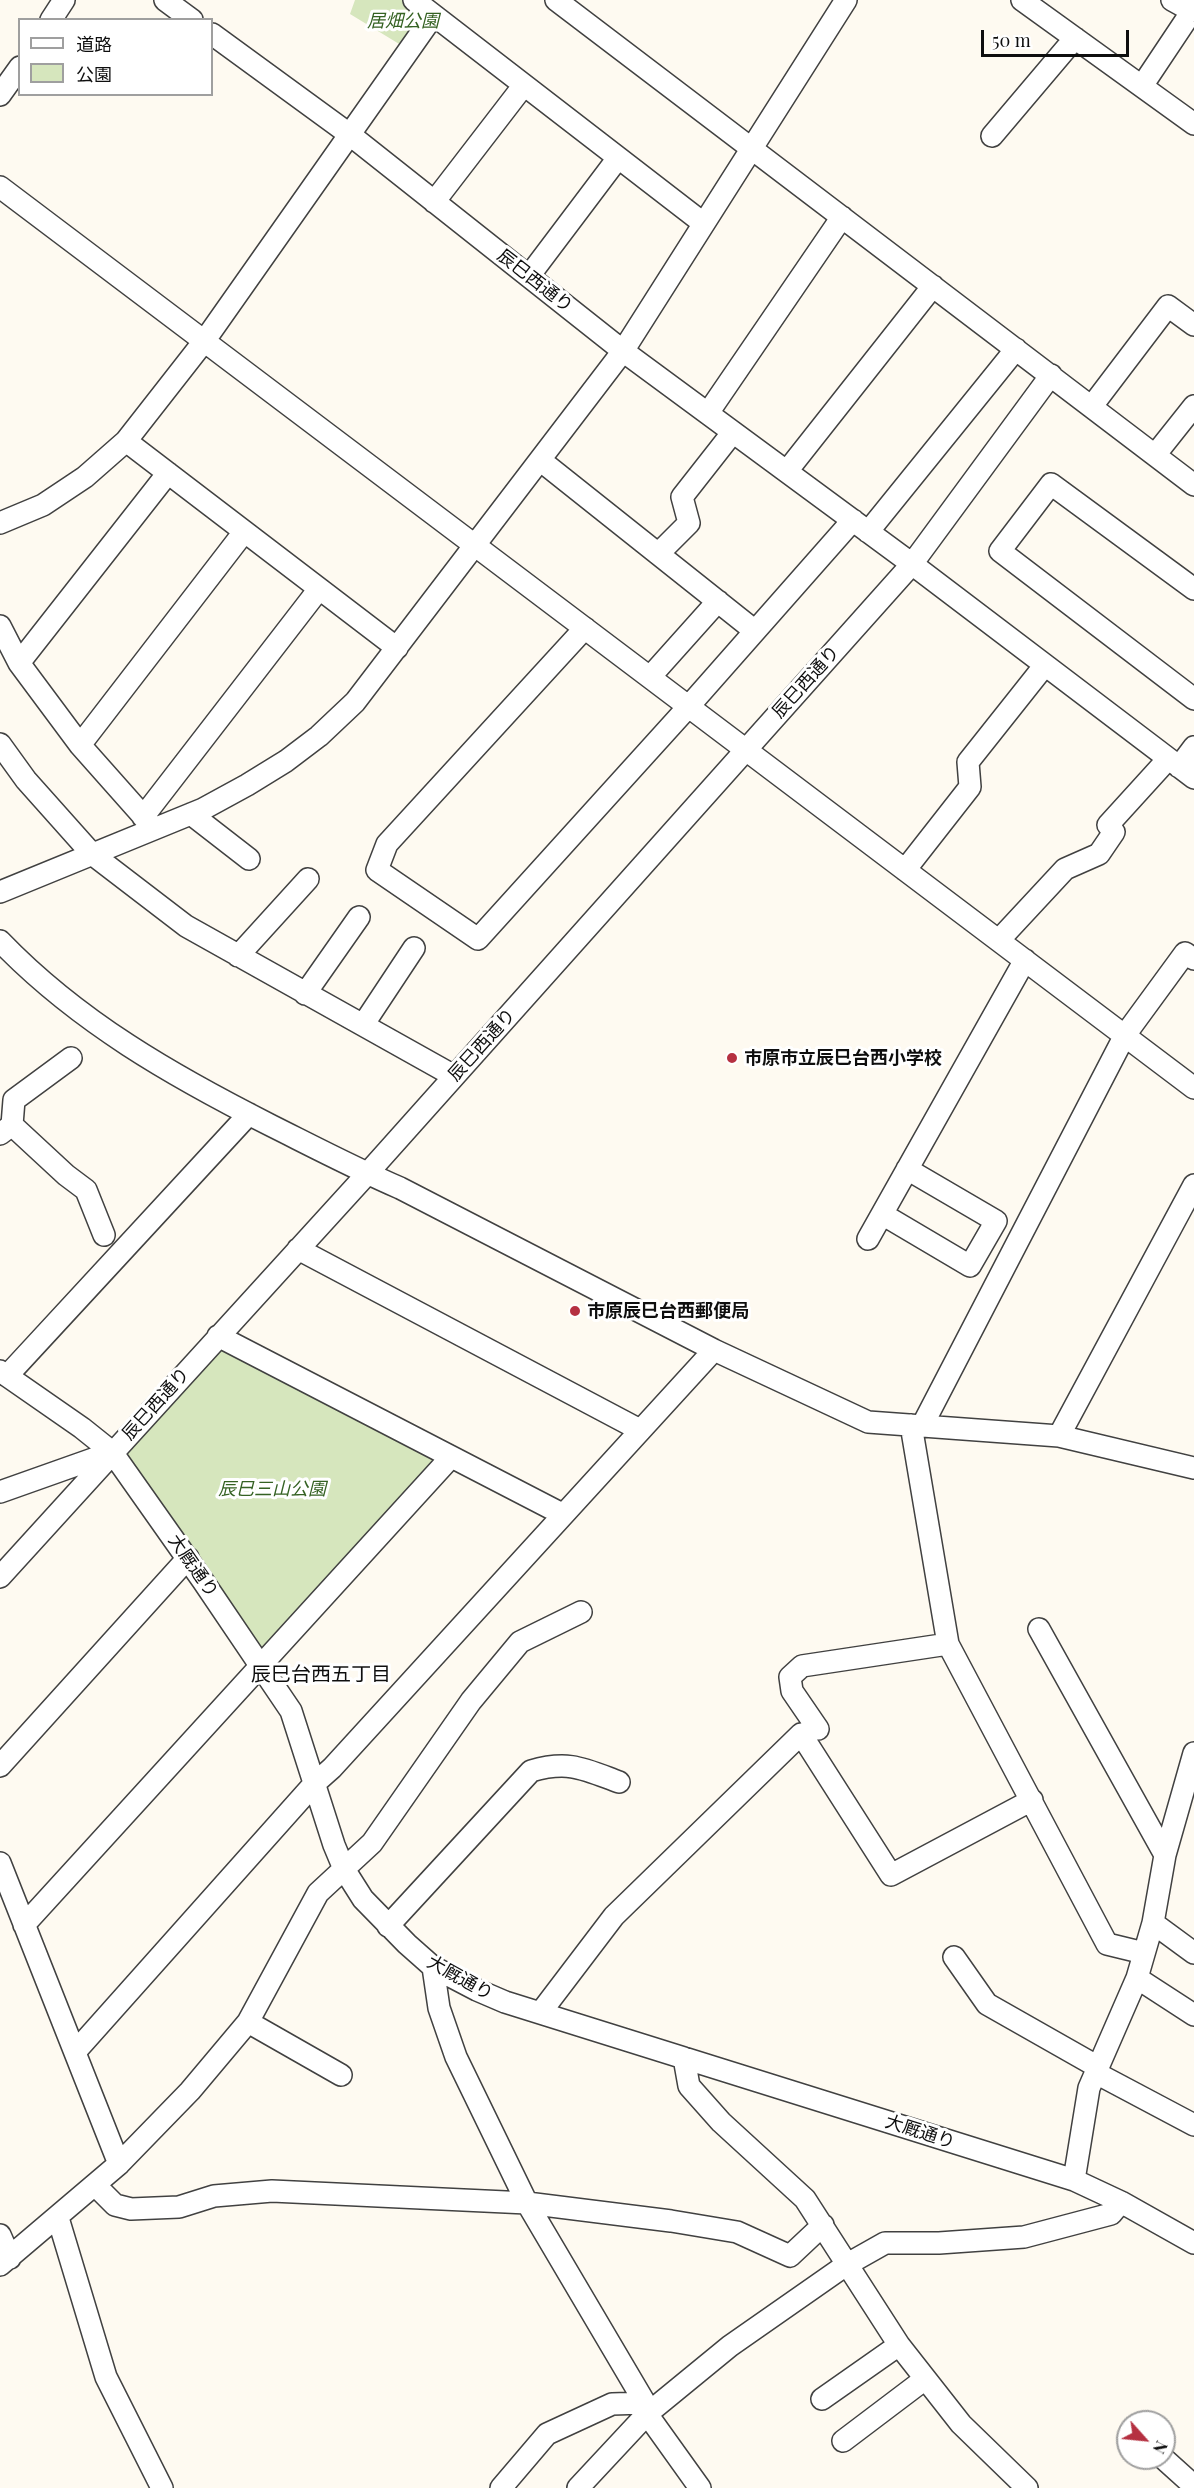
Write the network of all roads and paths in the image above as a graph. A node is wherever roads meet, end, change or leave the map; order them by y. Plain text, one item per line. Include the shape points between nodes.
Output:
1 (64, 0) edge
2 (165, 0) edge
3 (414, 0) edge
4 (556, 0) edge
5 (846, 0) edge
6 (1022, 0) edge
7 (1172, 0) edge
8 (1193, 10) edge
9 (433, 16) junction
10 (52, 18) edge
11 (189, 18) edge
12 (213, 35) edge
13 (1075, 38) junction
14 (18, 70) edge
15 (524, 86) junction
16 (1142, 86) junction
17 (0, 95) edge
18 (1194, 124) edge
19 (349, 134) junction
20 (992, 135) dead end
21 (751, 147) junction
22 (618, 158) junction
23 (0, 186) edge
24 (434, 202) junction
25 (842, 217) junction
26 (703, 223) junction
27 (529, 276) junction
28 (933, 286) junction
29 (1194, 325) edge
30 (205, 340) junction
31 (1016, 349) junction
32 (623, 351) junction
33 (1051, 375) junction
34 (1092, 406) junction
35 (1194, 406) edge
36 (708, 413) junction
37 (734, 432) junction
38 (126, 441) junction
39 (1155, 455) junction
40 (540, 460) junction
41 (787, 471) junction
42 (168, 473) junction
43 (1194, 485) edge
44 (0, 523) edge
45 (861, 526) junction
46 (244, 532) junction
47 (476, 545) junction
48 (658, 554) junction
49 (912, 564) junction
50 (319, 589) junction
51 (1194, 589) edge
52 (718, 601) junction
53 (0, 626) edge
54 (585, 627) junction
55 (755, 631) junction
56 (397, 648) junction
57 (19, 663) junction
58 (1045, 665) junction
59 (650, 677) junction
60 (1194, 699) edge
61 (689, 706) junction
62 (0, 744) edge
63 (80, 745) junction
64 (1194, 747) edge
65 (747, 749) junction
66 (1180, 768) edge
67 (191, 814) junction
68 (149, 823) junction
69 (92, 854) junction
70 (249, 859) dead end
71 (905, 870) junction
72 (308, 879) dead end
73 (0, 892) edge
74 (359, 917) dead end
75 (999, 940) junction
76 (0, 941) edge
77 (414, 948) dead end
78 (238, 956) junction
79 (1194, 959) edge
80 (1025, 960) junction
81 (305, 994) junction
82 (363, 1025) junction
83 (1125, 1035) junction
84 (71, 1058) dead end
85 (454, 1076) junction
86 (1194, 1088) edge
87 (249, 1114) junction
88 (6, 1129) edge
89 (907, 1169) junction
90 (367, 1174) junction
91 (1194, 1185) edge
92 (882, 1214) junction
93 (104, 1235) dead end
94 (868, 1239) dead end
95 (298, 1248) junction
96 (218, 1336) junction
97 (714, 1350) junction
98 (4, 1373) edge
99 (916, 1425) junction
100 (640, 1430) junction
101 (1059, 1436) junction
102 (112, 1452) junction
103 (451, 1457) junction
104 (1194, 1468) edge
105 (0, 1492) edge
106 (562, 1514) junction
107 (188, 1558) junction
108 (0, 1577) edge
109 (581, 1612) dead end
110 (1039, 1629) dead end
111 (948, 1644) junction
112 (261, 1665) junction
113 (818, 1729) dead end
114 (1194, 1753) edge
115 (0, 1766) edge
116 (619, 1782) dead end
117 (315, 1784) junction
118 (1032, 1800) junction
119 (1184, 1824) edge
120 (1165, 1855) junction
121 (0, 1863) edge
122 (344, 1869) junction
123 (1153, 1923) junction
124 (24, 1925) junction
125 (388, 1926) junction
126 (1144, 1953) junction
127 (1194, 1953) edge
128 (954, 1957) dead end
129 (433, 1966) junction
130 (1137, 1978) junction
131 (541, 2012) junction
132 (1194, 2015) edge
133 (248, 2022) junction
134 (75, 2052) junction
135 (684, 2058) junction
136 (1097, 2070) junction
137 (341, 2075) dead end
138 (1194, 2125) edge
139 (119, 2164) junction
140 (1074, 2181) junction
141 (94, 2185) junction
142 (1121, 2202) junction
143 (527, 2203) junction
144 (58, 2218) junction
145 (823, 2225) junction
146 (0, 2235) edge
147 (1192, 2243) edge
148 (5, 2262) edge
149 (846, 2265) junction
150 (899, 2345) junction
151 (925, 2379) junction
152 (822, 2399) dead end
153 (646, 2408) junction
154 (843, 2441) dead end
155 (1176, 2470) edge
156 (1194, 2486) edge
157 (162, 2488) edge
158 (501, 2488) edge
159 (578, 2488) edge
160 (700, 2488) edge
161 (1027, 2488) edge

1 - 10 street
2 - 11 street
3 - 9 street
4 - 21 street
5 - 21 street
6 - 13 street
7 - 8 street
8 - 16 street
9 - 15 street
9 - 19 street
12 - 19 street, 辰巳西通り
13 - 16 street
13 - 20 street
14 - 17 street
15 - 22 street
15 - 24 street
16 - 18 street
19 - 24 street, 辰巳西通り
19 - 30 street
21 - 25 street
21 - 26 street
22 - 26 street
22 - 27 street
23 - 30 street
24 - 27 street, 辰巳西通り
25 - 28 street
25 - 36 street
26 - 32 street
27 - 32 street, 辰巳西通り
28 - 31 street
28 - 41 street
29 - 34 street via 1168,306
30 - 38 street
30 - 47 street
31 - 33 street
31 - 45 street
32 - 36 street, 辰巳西通り
32 - 40 street
33 - 34 street
33 - 49 street
34 - 39 street
35 - 39 street
36 - 37 street, 辰巳西通り
37 - 41 street, 辰巳西通り
37 - 48 street via 682,497 689,524
38 - 42 street
38 - 44 street via 85,477 43,505
39 - 43 street
40 - 47 street
40 - 48 street
41 - 45 street, 辰巳西通り
42 - 46 street
42 - 57 street
45 - 49 street, 辰巳西通り
45 - 55 street
46 - 50 street
46 - 63 street
47 - 54 street
47 - 56 street
48 - 52 street
49 - 58 street
49 - 65 street, 辰巳西通り
50 - 56 street
50 - 68 street
51 - 60 street via 1051,484 1000,551
52 - 55 street
52 - 59 street
53 - 57 street
54 - 59 street
54 - 61 street via 387,844 377,870 478,939
55 - 61 street
56 - 67 street via 355,702 319,736 247,785
57 - 63 street
58 - 66 street
58 - 71 street via 968,762 970,787
59 - 61 street
61 - 65 street
62 - 69 street via 26,780
63 - 68 street
64 - 66 street
65 - 71 street
65 - 85 street, 辰巳西通り
66 - 75 street via 1108,825 1114,832 1099,854 1065,868
67 - 68 street
67 - 70 street
68 - 69 street
69 - 73 street
69 - 78 street via 186,926
71 - 75 street
72 - 78 street
74 - 81 street
75 - 80 street
76 - 87 street via 46,986 118,1040
77 - 82 street
78 - 81 street
79 - 83 street via 1185,953
80 - 83 street
80 - 89 street
81 - 82 street
82 - 85 street
83 - 86 street
83 - 99 street
84 - 88 street via 14,1100
85 - 90 street, 辰巳西通り
87 - 90 street
87 - 98 street
88 - 93 street via 86,1190
89 - 92 street
89 - 92 street via 996,1221 970,1266
90 - 95 street, 辰巳西通り
90 - 97 street
91 - 101 street
92 - 94 street
95 - 96 street, 辰巳西通り
95 - 100 street
96 - 102 street, 辰巳西通り
96 - 103 street
97 - 99 street via 868,1422
97 - 100 street
98 - 102 street, 大厩通り
99 - 101 street
99 - 111 street
100 - 106 street
101 - 104 street
102 - 105 street
102 - 107 street, 大厩通り
102 - 108 street, 辰巳西通り
103 - 106 street
103 - 112 street
106 - 117 street
107 - 112 street, 大厩通り
107 - 115 street
109 - 122 street via 520,1642 471,1701 372,1842
110 - 120 street
111 - 113 street via 802,1666 790,1677 792,1691
111 - 118 street
112 - 117 street, 大厩通り via 291,1711
112 - 124 street
114 - 119 street
116 - 125 street via 579,1767 553,1765 531,1771
117 - 122 street, 大厩通り
117 - 134 street
118 - 126 street via 1107,1944
118 - 131 street via 891,1875 801,1734 614,1916
119 - 120 street
120 - 123 street
121 - 124 street
122 - 125 street, 大厩通り via 363,1899
122 - 133 street via 318,1893
123 - 126 street
123 - 127 street
124 - 134 street
125 - 129 street, 大厩通り
126 - 130 street
128 - 136 street via 987,2004
129 - 131 street, 大厩通り via 505,2002
129 - 143 street via 439,2008 456,2056
130 - 132 street
130 - 136 street
131 - 135 street, 大厩通り
133 - 137 street
133 - 139 street via 190,2091
134 - 139 street
135 - 140 street, 大厩通り
135 - 145 street via 689,2086 721,2122 805,2199
136 - 138 street
136 - 140 street via 1089,2088
139 - 141 street
140 - 142 street, 大厩通り
141 - 143 street via 115,2205 131,2209 179,2207 214,2196 272,2191
141 - 144 street
142 - 147 street, 大厩通り
142 - 149 street via 1111,2214 1024,2237 885,2243
143 - 145 street via 737,2232 790,2256
143 - 153 street
144 - 148 street
144 - 157 street via 106,2378
145 - 149 street
146 - 148 street
149 - 150 street
149 - 153 street
150 - 151 street
150 - 152 street
151 - 154 street
151 - 161 street via 961,2424
153 - 158 street via 612,2404 547,2434
153 - 159 street
153 - 160 street
155 - 156 street

